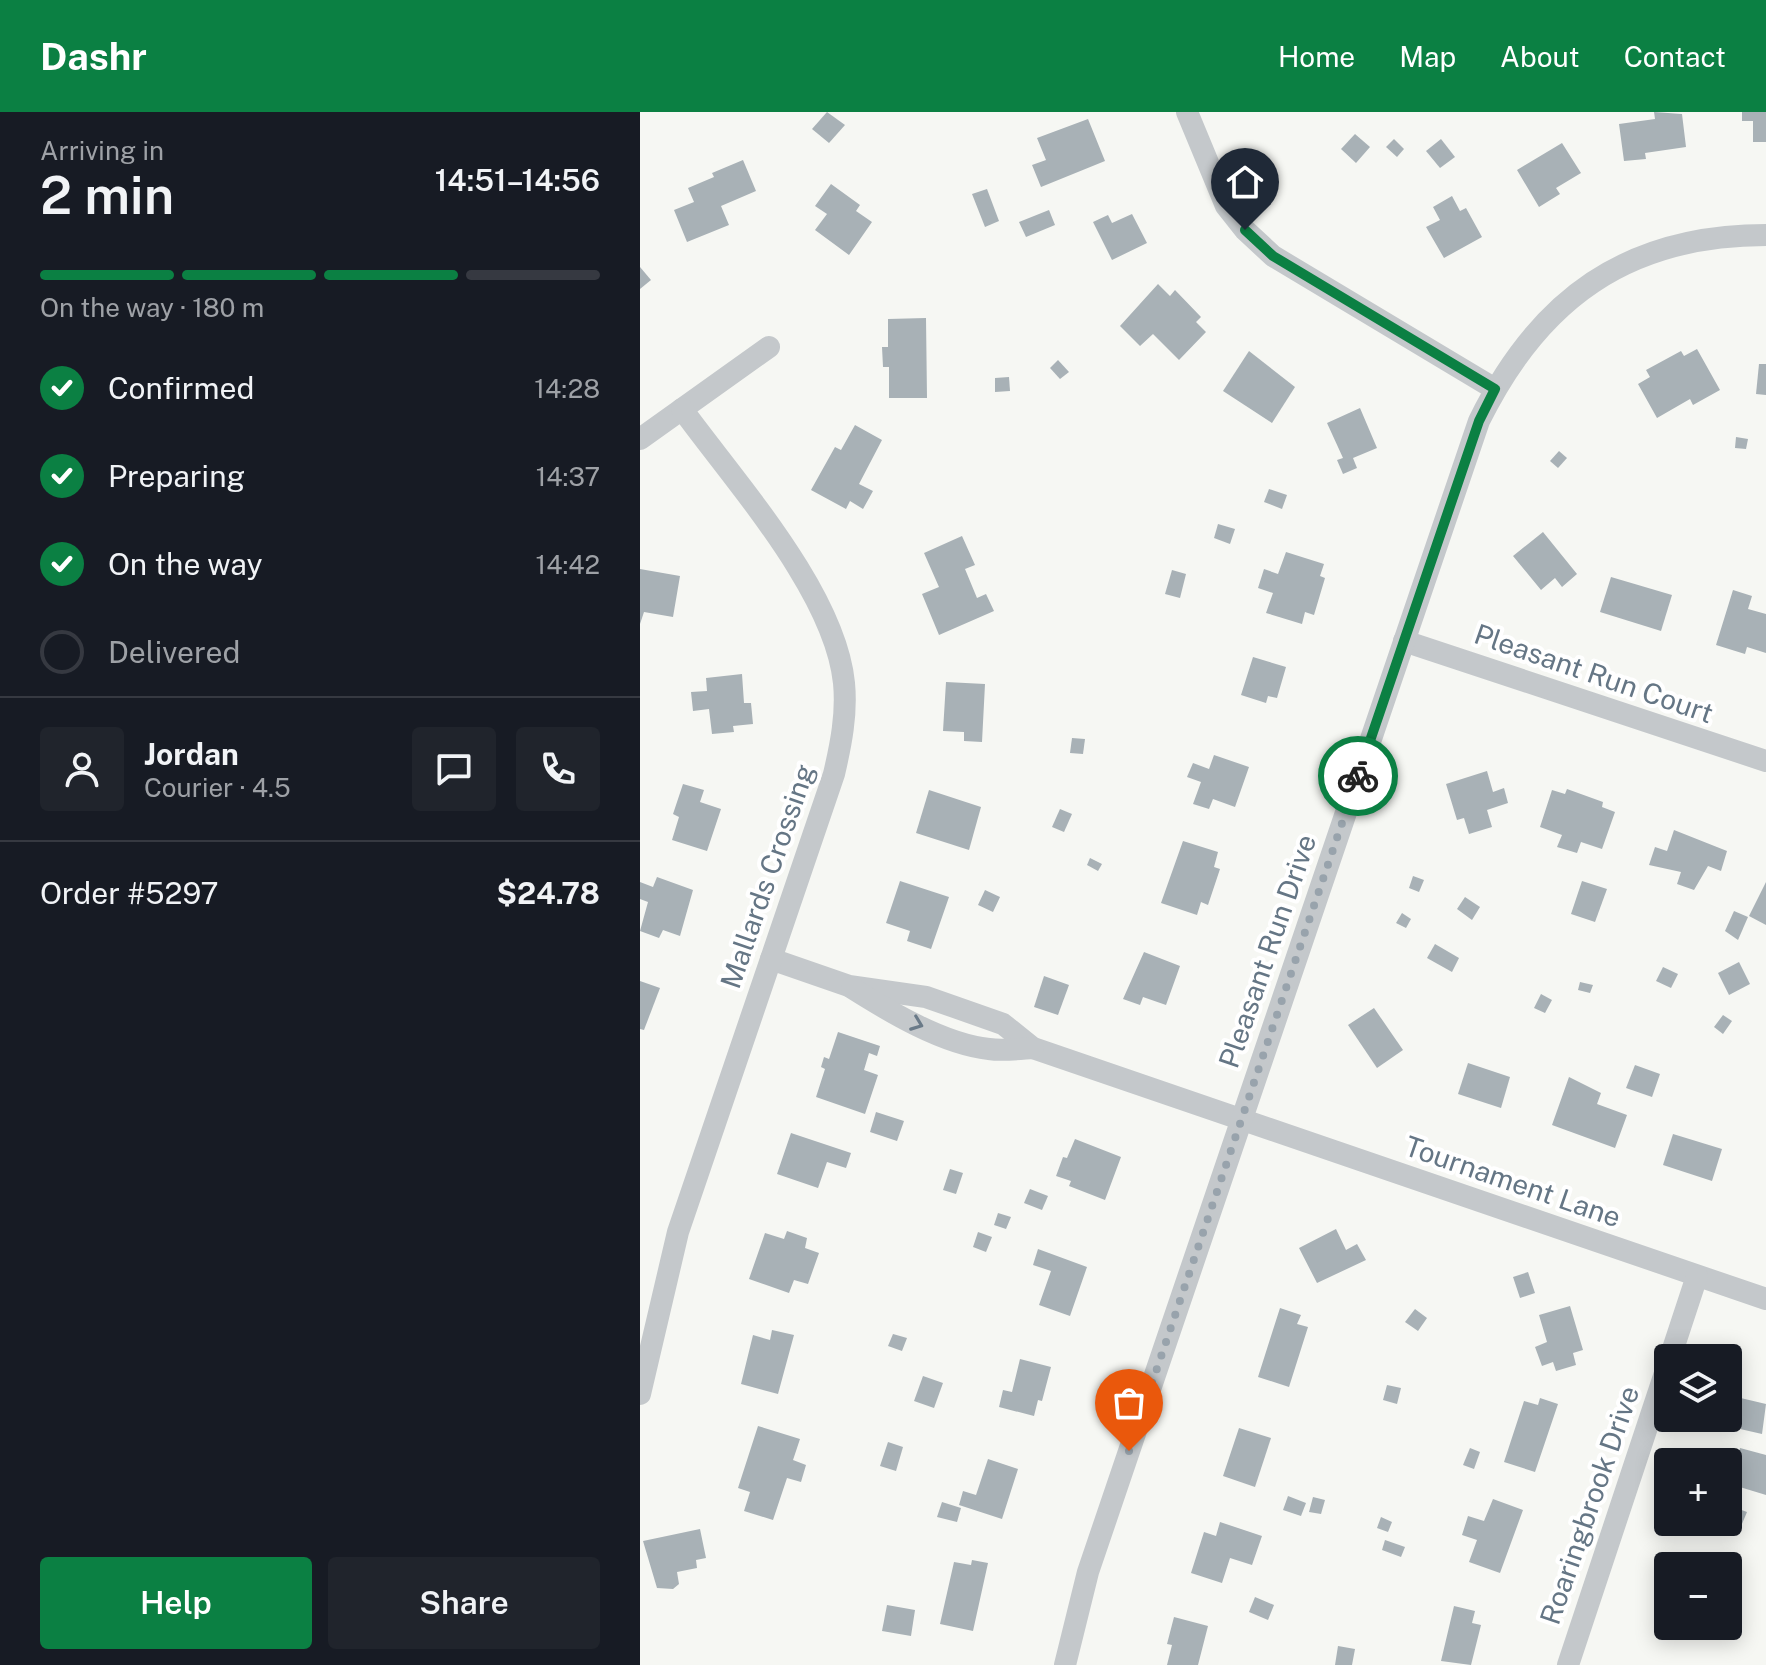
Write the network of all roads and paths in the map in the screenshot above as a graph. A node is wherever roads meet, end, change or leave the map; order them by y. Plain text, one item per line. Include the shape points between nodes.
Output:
1 (1187, 112) edge
2 (1766, 235) edge
3 (769, 347) dead end
4 (1495, 389) junction
5 (682, 409) junction
6 (640, 439) edge
7 (1404, 641) junction
8 (1766, 761) edge
9 (771, 959) junction
10 (1241, 1120) junction
11 (1697, 1276) junction
12 (1766, 1299) edge
13 (1675, 1344) edge
14 (640, 1394) edge
15 (1654, 1406) edge
16 (1065, 1665) edge
17 (1568, 1665) edge

1 - 4 street via 1226,206 1273,256
2 - 4 street, Pleasant Run Drive via 1693,241 1604,275 1540,326
3 - 5 street
4 - 7 street, Pleasant Run Drive via 1479,421
5 - 6 street
5 - 9 street, Mallards Crossing via 800,573 820,607 844,682 843,736 834,774
7 - 8 street, Pleasant Run Court
7 - 10 street, Pleasant Run Drive
9 - 10 street, Tournament Lane via 849,986 926,997 1003,1024 1033,1048
9 - 14 street, Mallards Crossing via 678,1232
10 - 11 street, Tournament Lane
10 - 16 street, Pleasant Run Drive via 1088,1572
11 - 12 street, Tournament Lane
11 - 13 street
15 - 17 street, Roaringbrook Drive

